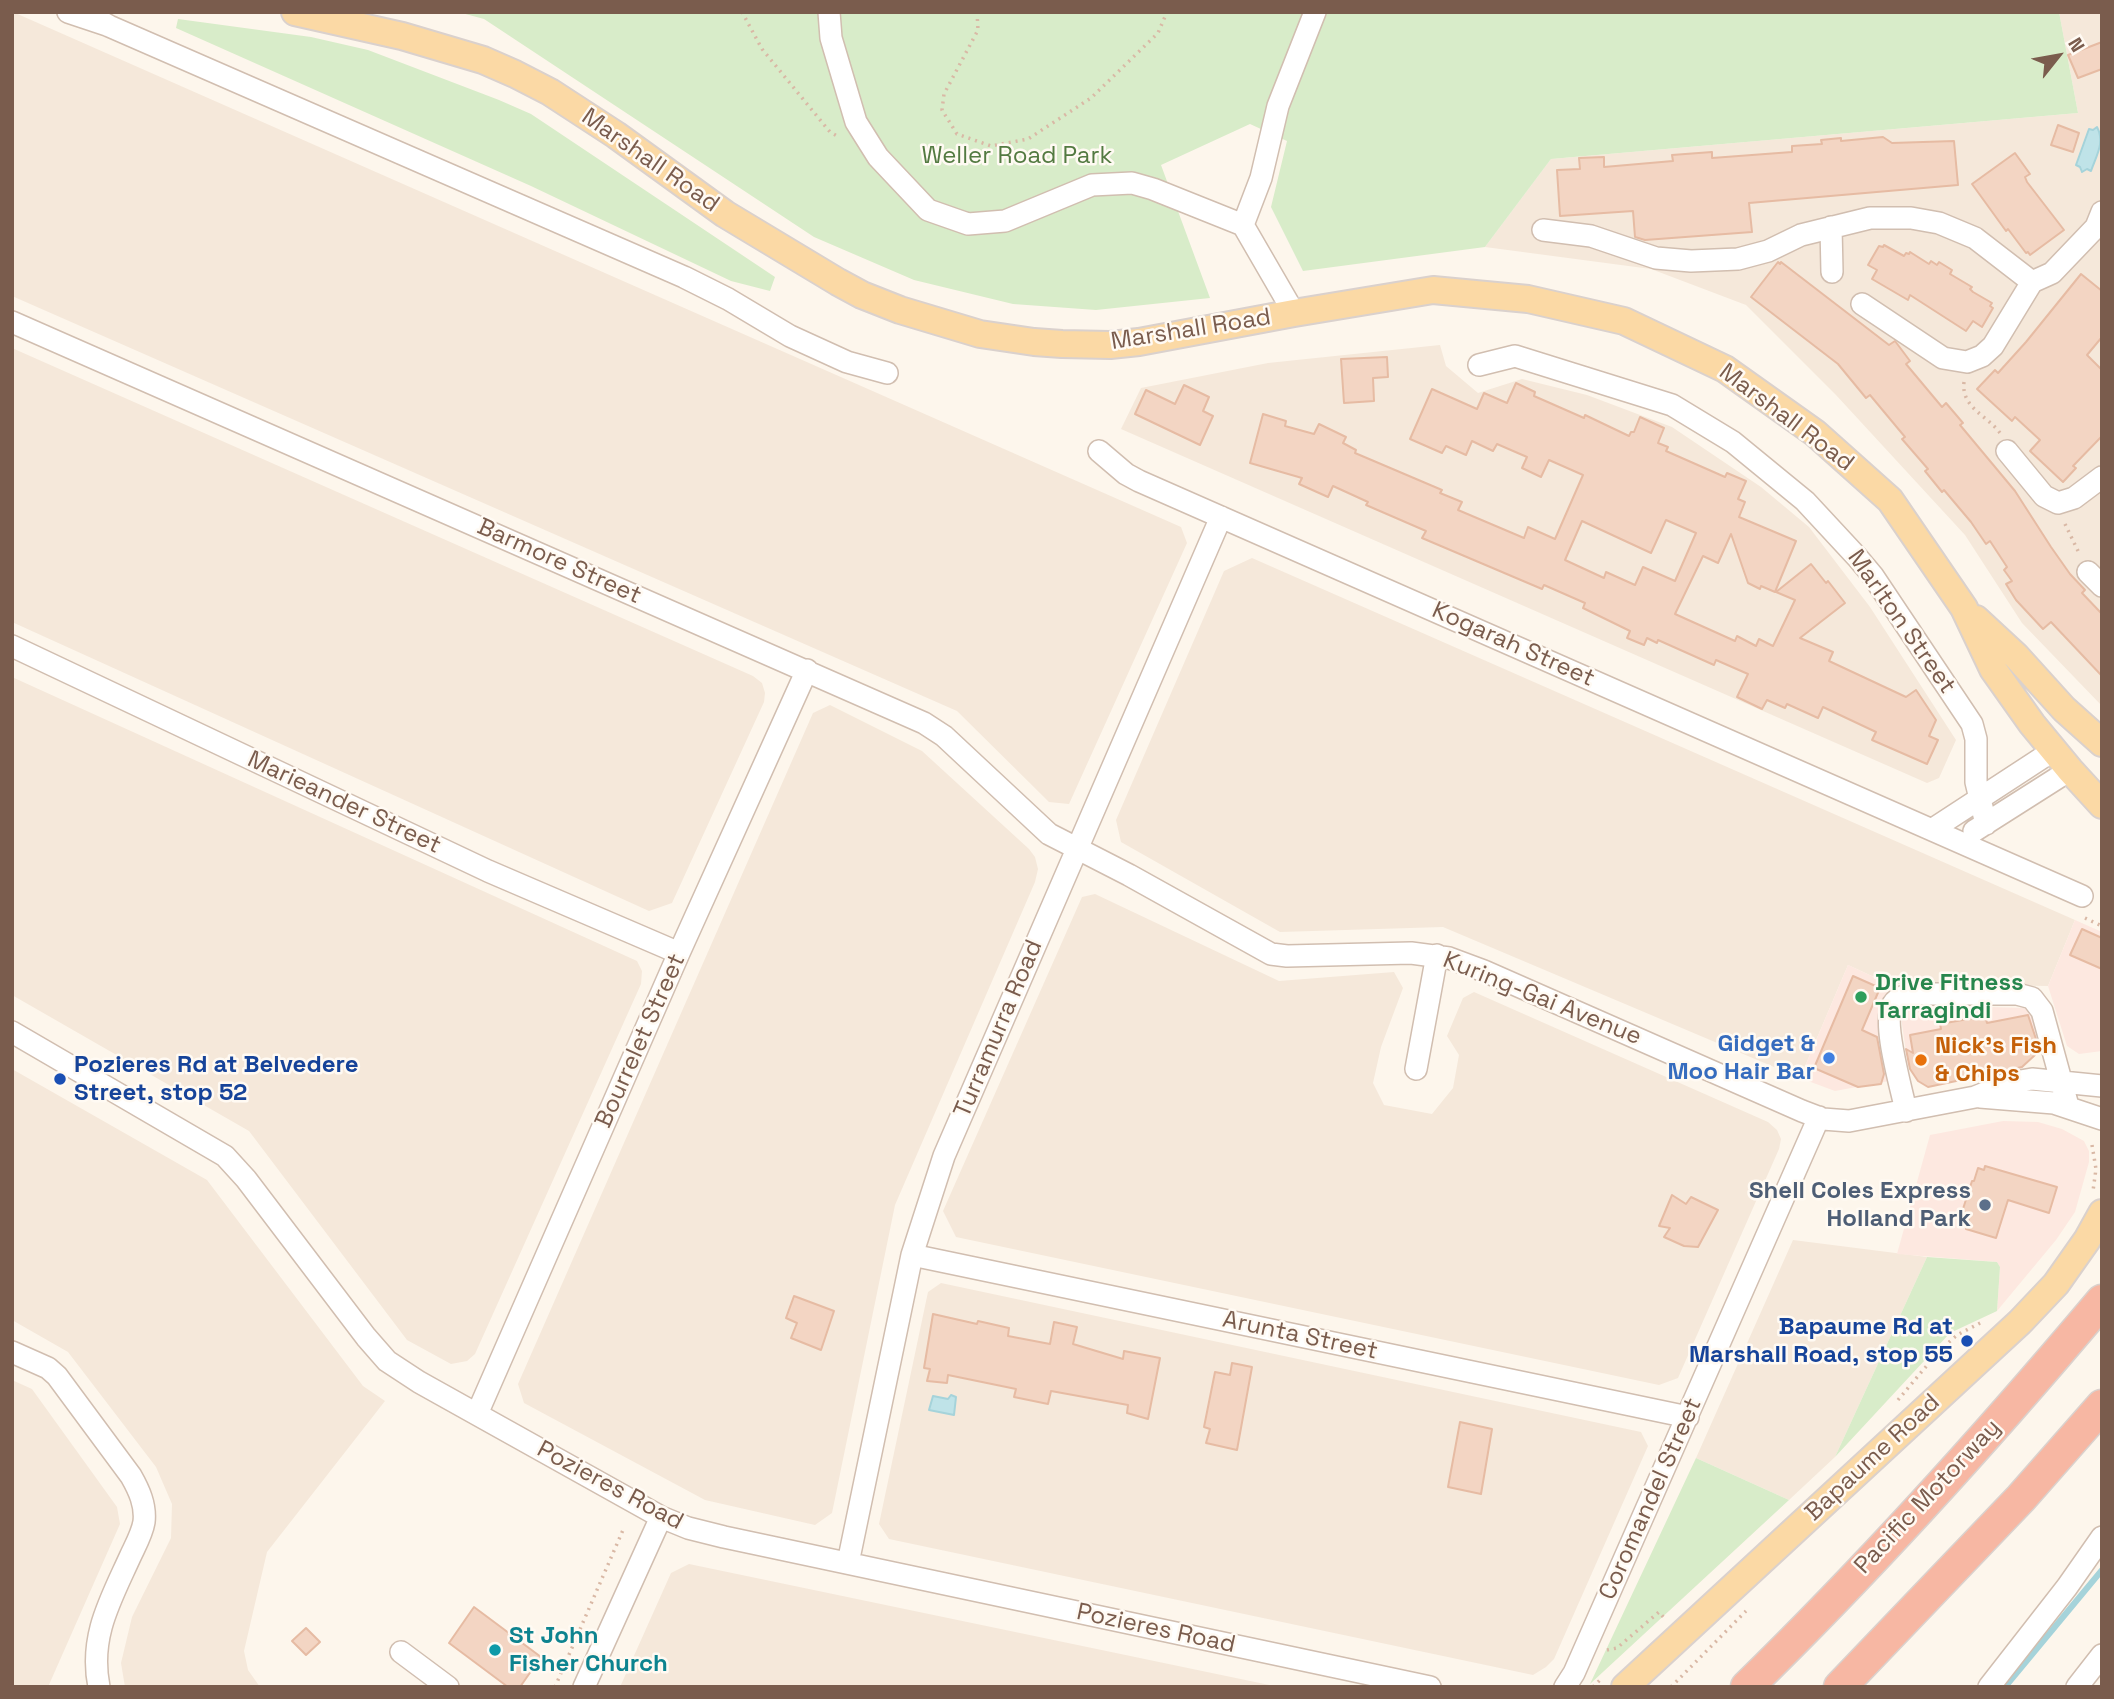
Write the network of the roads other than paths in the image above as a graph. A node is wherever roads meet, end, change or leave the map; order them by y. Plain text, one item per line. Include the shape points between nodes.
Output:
1 (68, 12) edge
2 (295, 12) edge
3 (829, 12) edge
4 (1315, 12) edge
5 (108, 17) edge
6 (2100, 224) edge
7 (1243, 225) junction
8 (1830, 227) junction
9 (1543, 230) dead end
10 (1832, 272) dead end
11 (2032, 282) junction
12 (1861, 304) dead end
13 (1294, 313) junction
14 (12, 322) edge
15 (1479, 365) dead end
16 (887, 373) dead end
17 (1099, 451) dead end
18 (2007, 451) road end
19 (2102, 477) edge
20 (1221, 517) junction
21 (1964, 608) junction
22 (12, 646) edge
23 (807, 670) junction
24 (2097, 739) edge
25 (2062, 760) junction
26 (1979, 799) junction
27 (2102, 805) edge
28 (1986, 824) junction
29 (1933, 829) junction
30 (1959, 841) junction
31 (1076, 849) junction
32 (2082, 896) dead end
33 (679, 953) junction
34 (1437, 955) junction
35 (12, 1032) edge
36 (1416, 1069) dead end
37 (2062, 1082) junction
38 (2102, 1086) edge
39 (1975, 1097) junction
40 (2068, 1106) junction
41 (1906, 1111) junction
42 (1819, 1117) junction
43 (2102, 1119) edge
44 (2096, 1205) edge
45 (912, 1255) junction
46 (2102, 1301) edge
47 (12, 1352) edge
48 (2102, 1406) edge
49 (477, 1414) junction
50 (1688, 1417) junction
51 (661, 1517) junction
52 (2102, 1537) edge
53 (848, 1563) junction
54 (401, 1652) dead end
55 (2102, 1655) edge
56 (1614, 1683) edge
57 (99, 1687) edge
58 (448, 1687) edge
59 (584, 1687) edge
60 (1430, 1687) edge
61 (1565, 1687) edge
62 (1747, 1687) edge
63 (1840, 1687) edge
64 (1989, 1687) edge
65 (2077, 1687) edge

1 - 5 street
2 - 13 main road, Marshall Road via 402,36 515,74 581,112 770,243 862,295 927,319 1014,339 1110,345
3 - 7 street via 831,38 856,122 878,157 928,210 968,224 1005,221 1092,185 1132,183
4 - 7 street via 1278,106 1261,178
5 - 16 street via 140,38 684,277 833,356
6 - 11 street via 2052,273
7 - 13 street
8 - 9 street via 1738,259 1691,261 1656,258 1591,236
8 - 10 street
8 - 11 street via 1870,218 1939,223 1975,238
11 - 12 street via 1993,346 1967,362 1944,358
13 - 21 main road, Marshall Road via 1433,290 1528,299 1624,321 1725,369 1815,433 1890,500
14 - 23 street, Barmore Street
15 - 26 street, Marlton Street via 1515,356 1672,405 1733,442 1793,490 1873,576 1969,719 1975,734
17 - 20 street, Kogarah Street via 1133,478
18 - 19 street via 2044,496 2059,503
20 - 29 street, Kogarah Street
20 - 31 street, Turramurra Road
21 - 24 main road, Marshall Road
21 - 25 main road, Marshall Road via 1993,669
22 - 33 street, Marieander Street via 488,871
23 - 31 street, Barmore Street via 936,730 1040,828
23 - 33 street, Bourrelet Street
24 - 25 main road
25 - 26 street
25 - 27 main road, Marshall Road
25 - 28 street
26 - 28 street, Marlton Street
26 - 29 street
28 - 30 street
29 - 30 street, Kogarah Street
30 - 32 street, Kogarah Street
31 - 34 street, Kuring-Gai Avenue via 1272,954
31 - 45 street, Turramurra Road via 944,1156
33 - 49 street, Bourrelet Street
34 - 36 street
34 - 42 street, Kuring-Gai Avenue via 1484,971
35 - 49 street, Pozieres Road via 225,1156 387,1361
37 - 38 street, Kuring-Gai Avenue
37 - 39 street, Kuring-Gai Avenue via 2024,1080
37 - 40 street
37 - 41 street via 2042,1010 2032,998 2017,994 1908,995 1893,1003 1888,1018
39 - 40 street, Kuring-Gai Avenue
39 - 41 street, Kuring-Gai Avenue
40 - 43 street, Kuring-Gai Avenue
41 - 42 street, Kuring-Gai Avenue via 1852,1121
42 - 50 street, Coromandel Street
44 - 56 main road, Bapaume Road via 2087,1240 2020,1322
45 - 50 street, Arunta Street
45 - 53 street, Turramurra Road
46 - 62 highway, Pacific Motorway via 1915,1513
47 - 57 street via 57,1376 140,1492 144,1522 97,1640
48 - 63 highway
49 - 51 street, Pozieres Road
50 - 61 street, Coromandel Street
51 - 53 street, Pozieres Road via 709,1534
51 - 59 street
52 - 64 street
53 - 60 street, Pozieres Road
54 - 58 street
55 - 65 street

